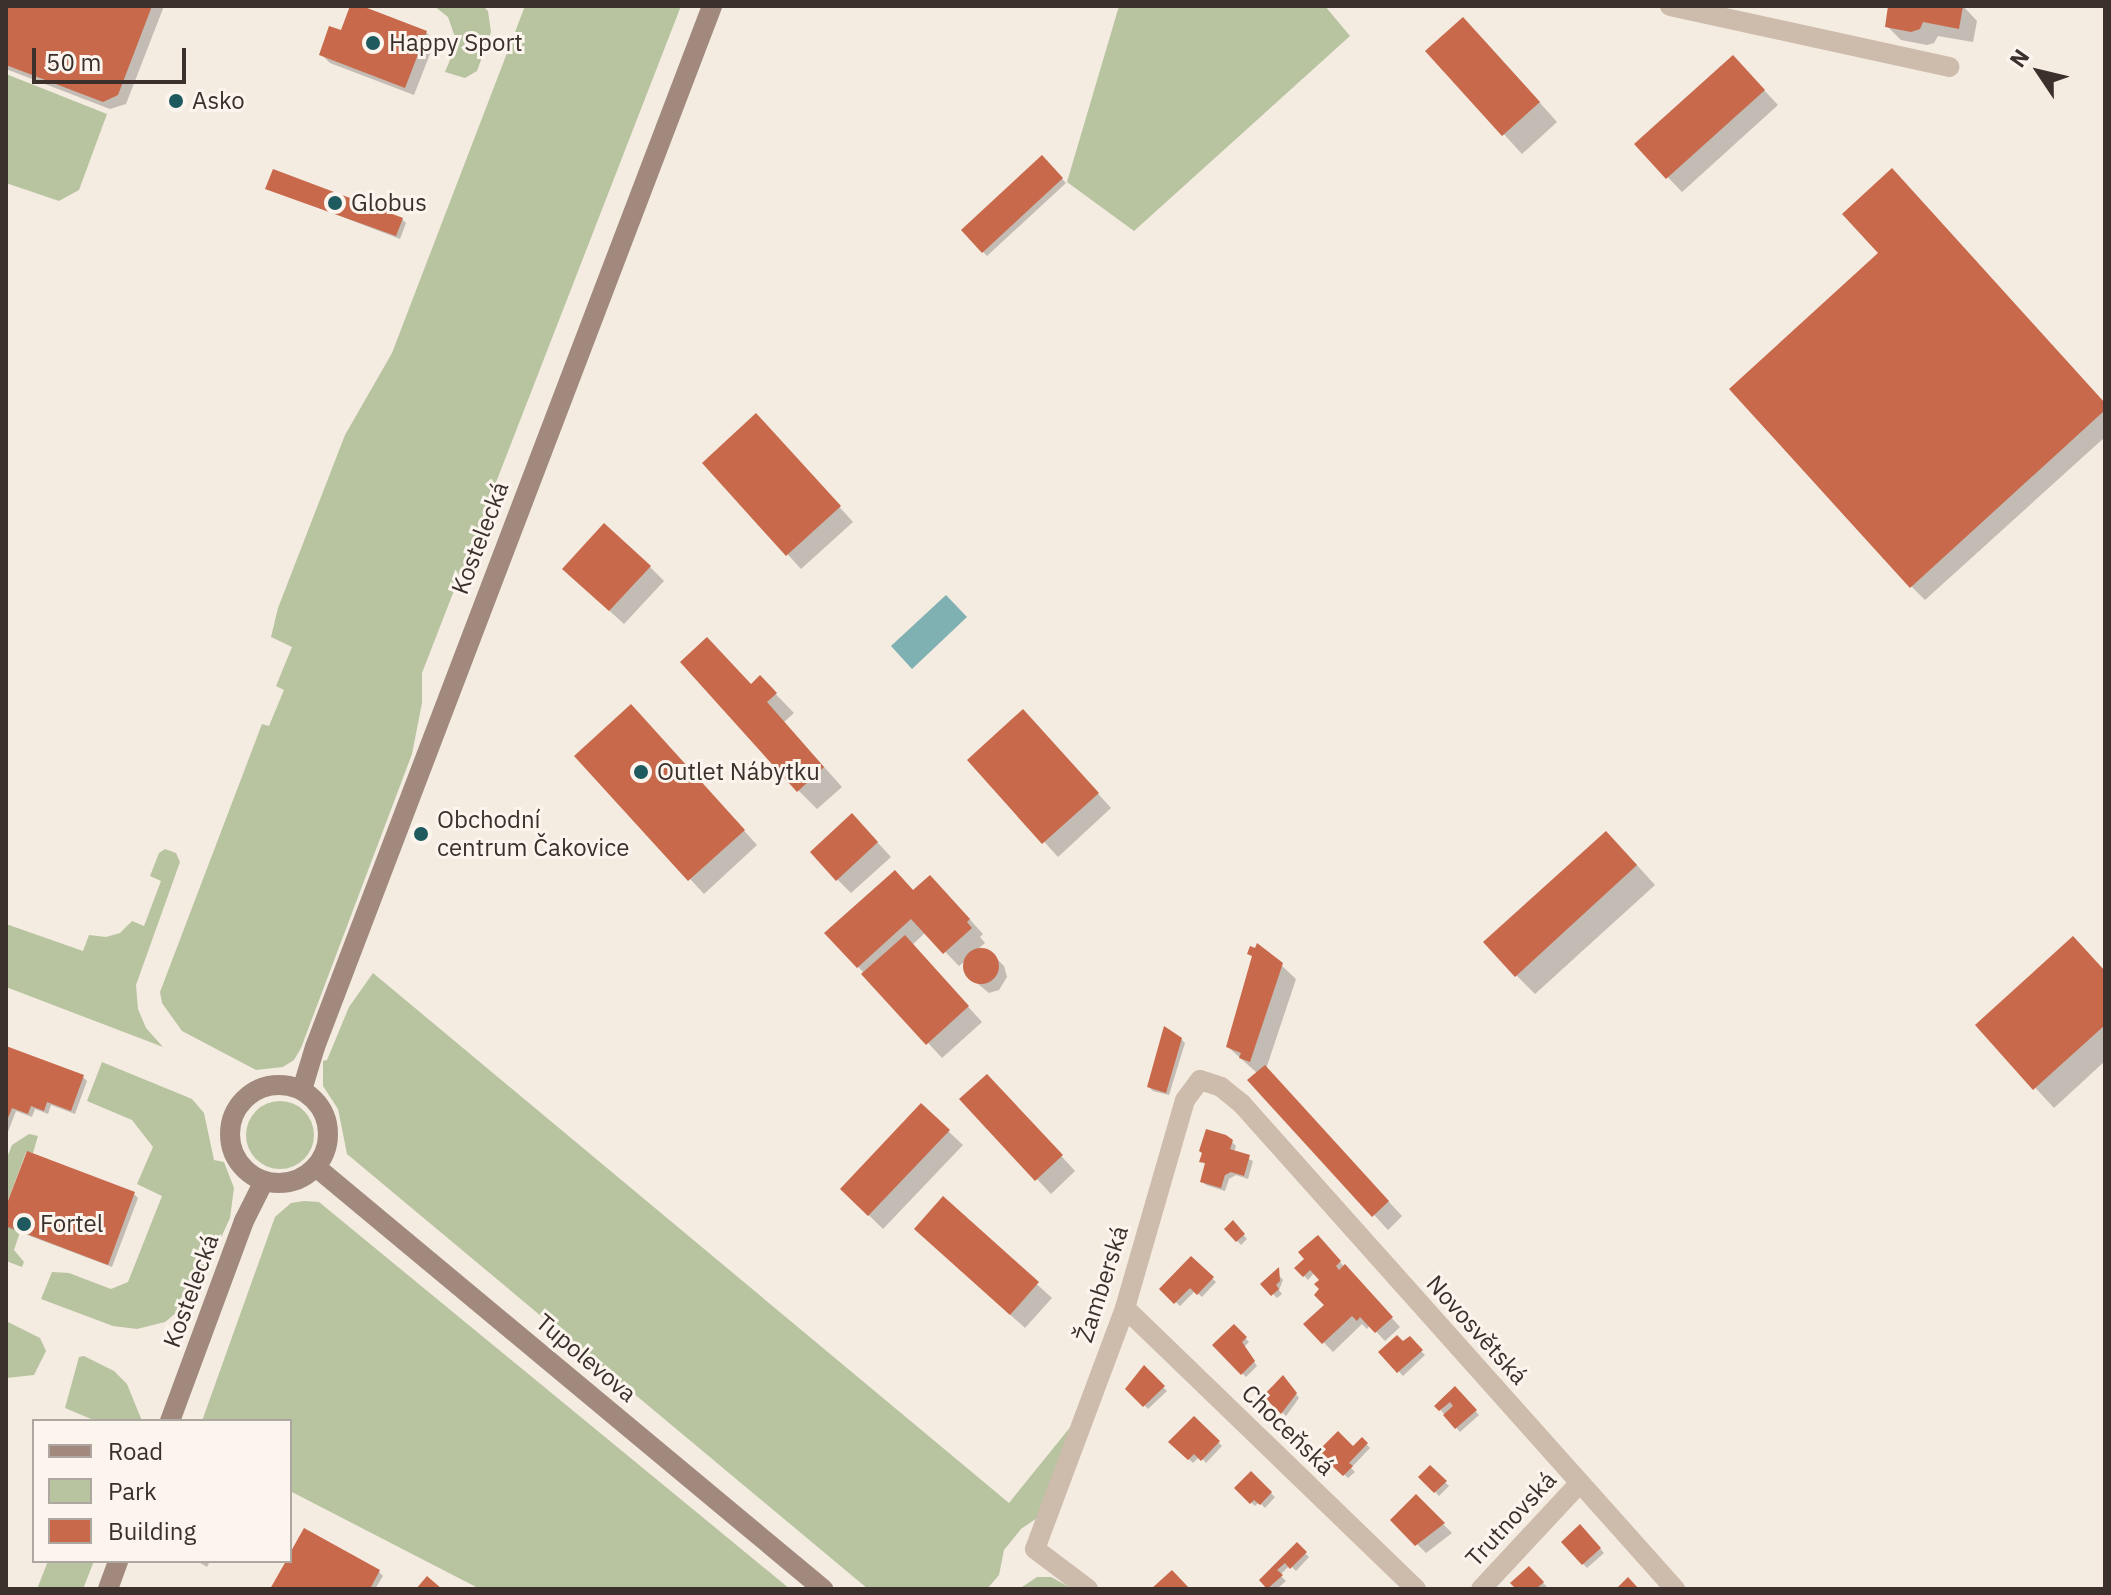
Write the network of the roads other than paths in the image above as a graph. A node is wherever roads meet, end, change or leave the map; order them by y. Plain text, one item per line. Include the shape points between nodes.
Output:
1 (712, 6) edge
2 (1670, 6) edge
3 (1949, 67) dead end
4 (302, 1090) junction
5 (1241, 1103) joint
6 (316, 1167) junction
7 (264, 1181) junction
8 (1125, 1308) junction
9 (171, 1419) edge
10 (1579, 1484) junction
11 (117, 1563) edge
12 (108, 1589) edge
13 (823, 1589) edge
14 (1088, 1589) edge
15 (1416, 1589) edge
16 (1481, 1589) edge
17 (1675, 1589) edge

1 - 4 main road, Kostelecká
2 - 3 street
4 - 6 main road via 315,1100 328,1130
4 - 7 main road via 261,1088 235,1112 230,1134 234,1153 249,1173
5 - 8 street, Žamberská via 1221,1087 1200,1080 1185,1100
5 - 10 street, Novosvětská
6 - 7 main road via 294,1181
6 - 13 main road, Tupolevova
7 - 9 main road, Kostelecká via 244,1221
8 - 14 street, Žamberská via 1035,1549
8 - 15 street, Choceňská
10 - 16 street, Trutnovská
10 - 17 street, Novosvětská
11 - 12 main road

